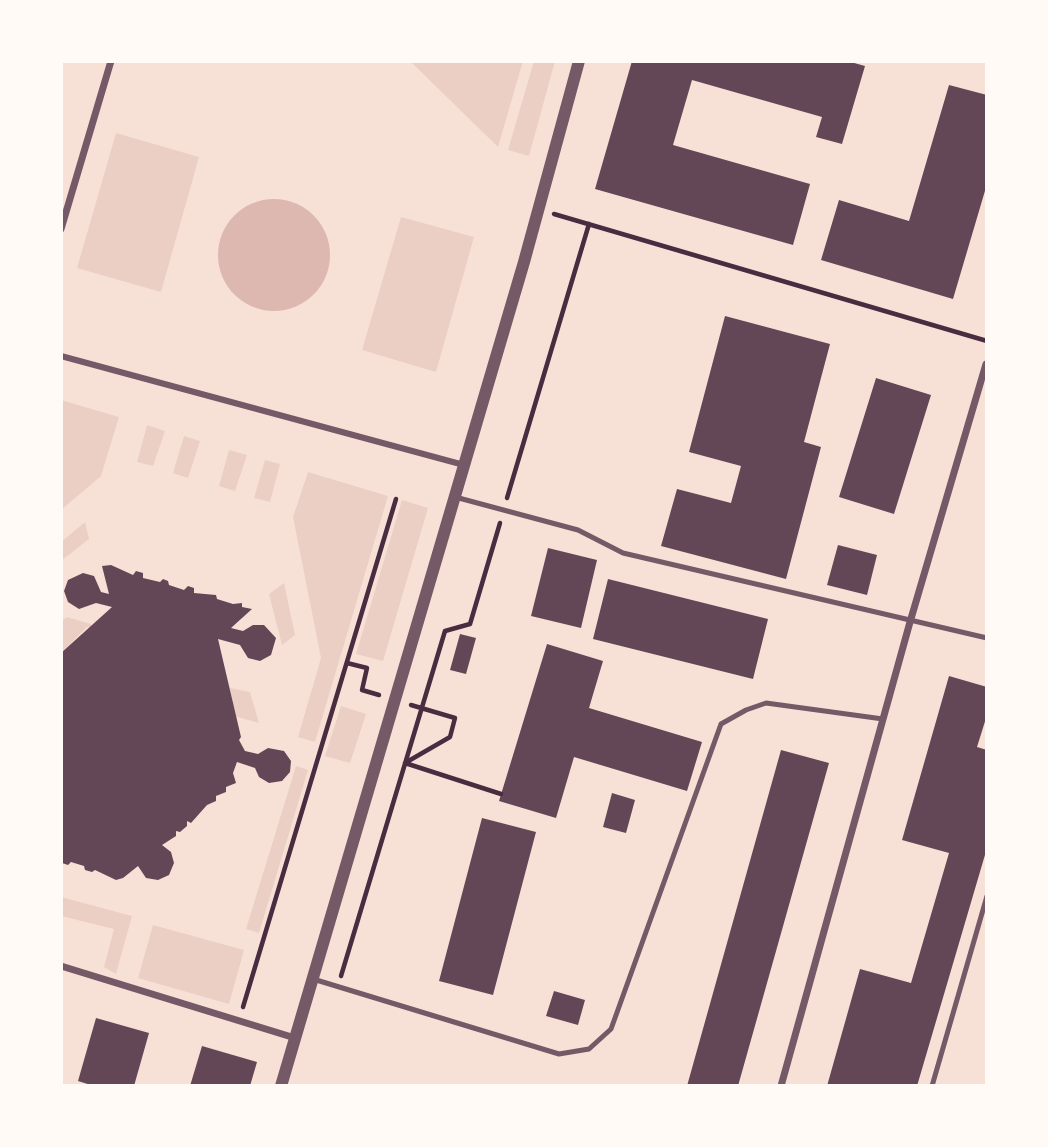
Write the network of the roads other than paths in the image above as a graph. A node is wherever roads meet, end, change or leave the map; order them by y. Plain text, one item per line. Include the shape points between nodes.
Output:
1 (111, 61) edge
2 (579, 61) edge
3 (61, 229) edge
4 (61, 356) edge
5 (986, 364) edge
6 (464, 465) junction
7 (455, 497) junction
8 (910, 622) junction
9 (987, 638) edge
10 (883, 719) junction
11 (987, 896) edge
12 (61, 966) edge
13 (313, 979) junction
14 (295, 1038) junction
15 (281, 1086) edge
16 (781, 1086) edge
17 (932, 1086) edge

1 - 3 street
2 - 6 street
4 - 6 street
5 - 8 street
6 - 7 street
7 - 8 lane via 578,530 623,553
7 - 13 street
8 - 9 lane
8 - 10 street
10 - 13 lane via 766,703 722,724 611,1028 589,1049 559,1054
10 - 16 street
11 - 17 lane
12 - 14 street
13 - 14 street
14 - 15 street

